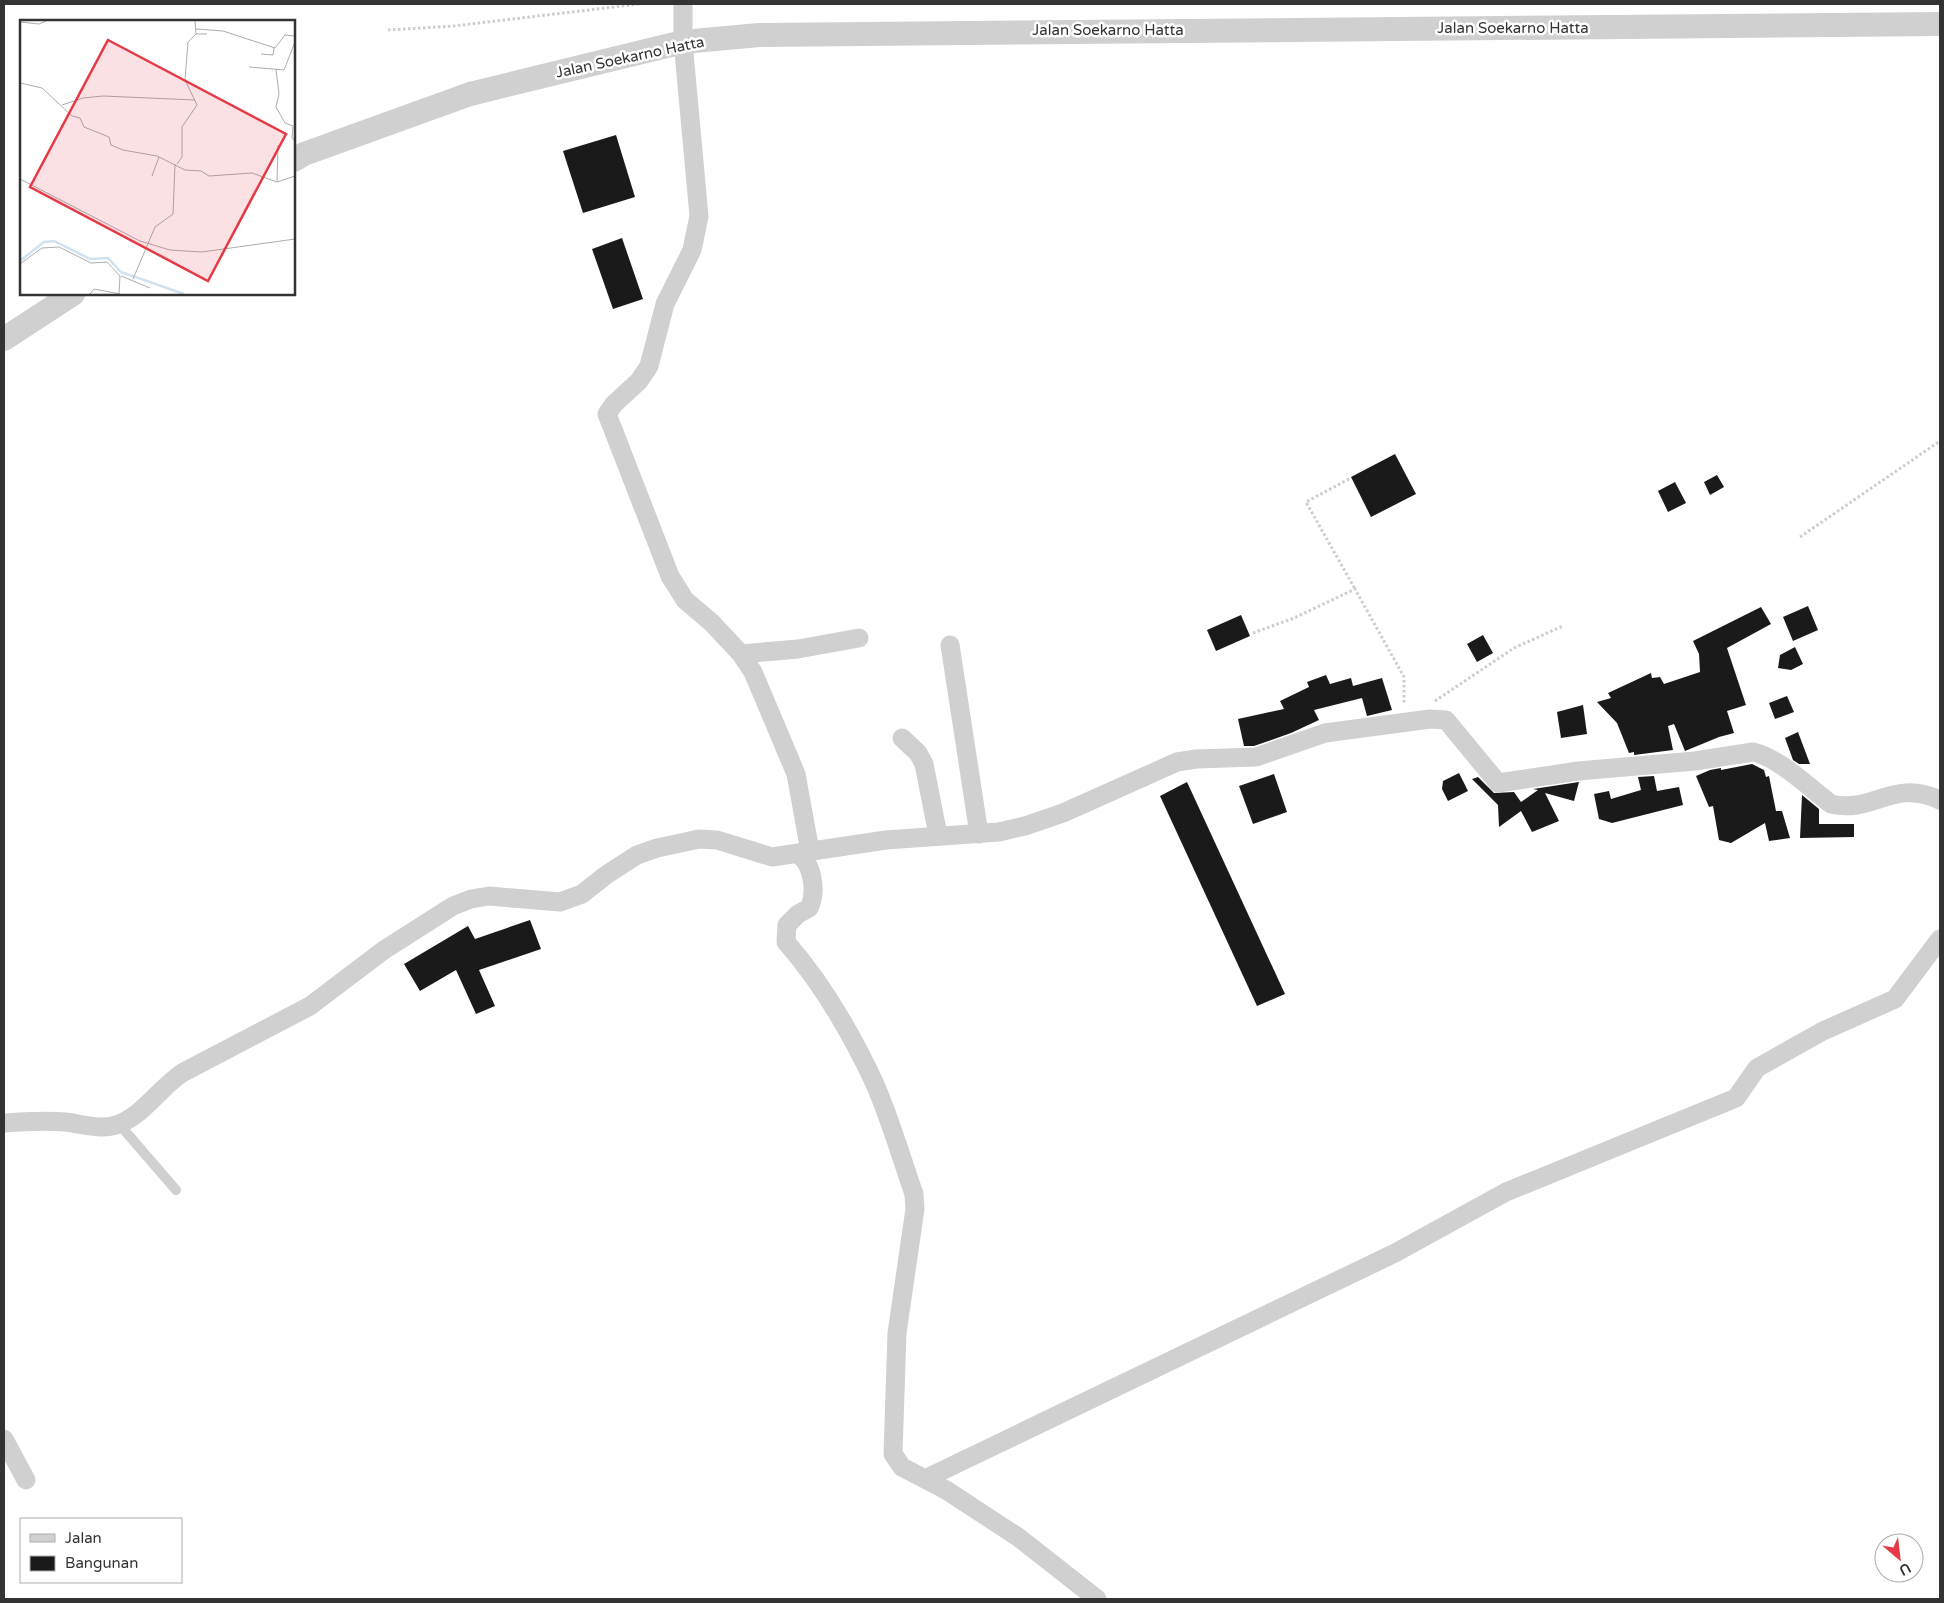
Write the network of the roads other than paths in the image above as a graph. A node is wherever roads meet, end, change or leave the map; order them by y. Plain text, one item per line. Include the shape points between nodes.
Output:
1 (684, 4) edge
2 (1940, 24) edge
3 (683, 42) junction
4 (295, 160) edge
5 (71, 295) edge
6 (4, 339) edge
7 (859, 638) dead end
8 (950, 645) dead end
9 (742, 654) junction
10 (902, 738) dead end
11 (1940, 800) edge
12 (979, 834) junction
13 (938, 836) junction
14 (804, 852) junction
15 (1940, 939) edge
16 (4, 1123) edge
17 (119, 1124) junction
18 (176, 1190) dead end
19 (4, 1439) edge
20 (26, 1480) dead end
21 (931, 1482) junction
22 (1097, 1599) edge

1 - 3 street
2 - 3 street, Jalan Soekarno Hatta via 759,34
3 - 4 street, Jalan Soekarno Hatta via 470,94
3 - 9 street via 699,216 692,250 665,304 649,366 607,414 670,576 685,600
5 - 6 street
7 - 9 street via 798,649
8 - 12 street
9 - 14 street via 760,686 796,774
10 - 13 street via 918,753 924,764
11 - 12 street via 1908,791 1861,805 1831,804 1778,764 1752,752 1695,762 1578,771 1498,782 1446,720 1430,719 1325,733 1256,757 1177,762 1063,813 1026,826
12 - 13 street
13 - 14 street
14 - 17 street via 772,857 717,840 699,839 637,855 582,894 560,902 490,896 471,898 384,950 310,1006 182,1073 141,1110
14 - 21 street via 810,866 812,899 809,908 787,925 786,942 846,1027 870,1075 914,1194 915,1209 897,1334 893,1454 902,1467
15 - 21 street via 1895,999 1822,1031 1757,1068 1736,1098 1506,1192 1395,1253 931,1476
16 - 17 street via 65,1122 105,1127
17 - 18 lane
19 - 20 street
21 - 22 street via 1018,1537

